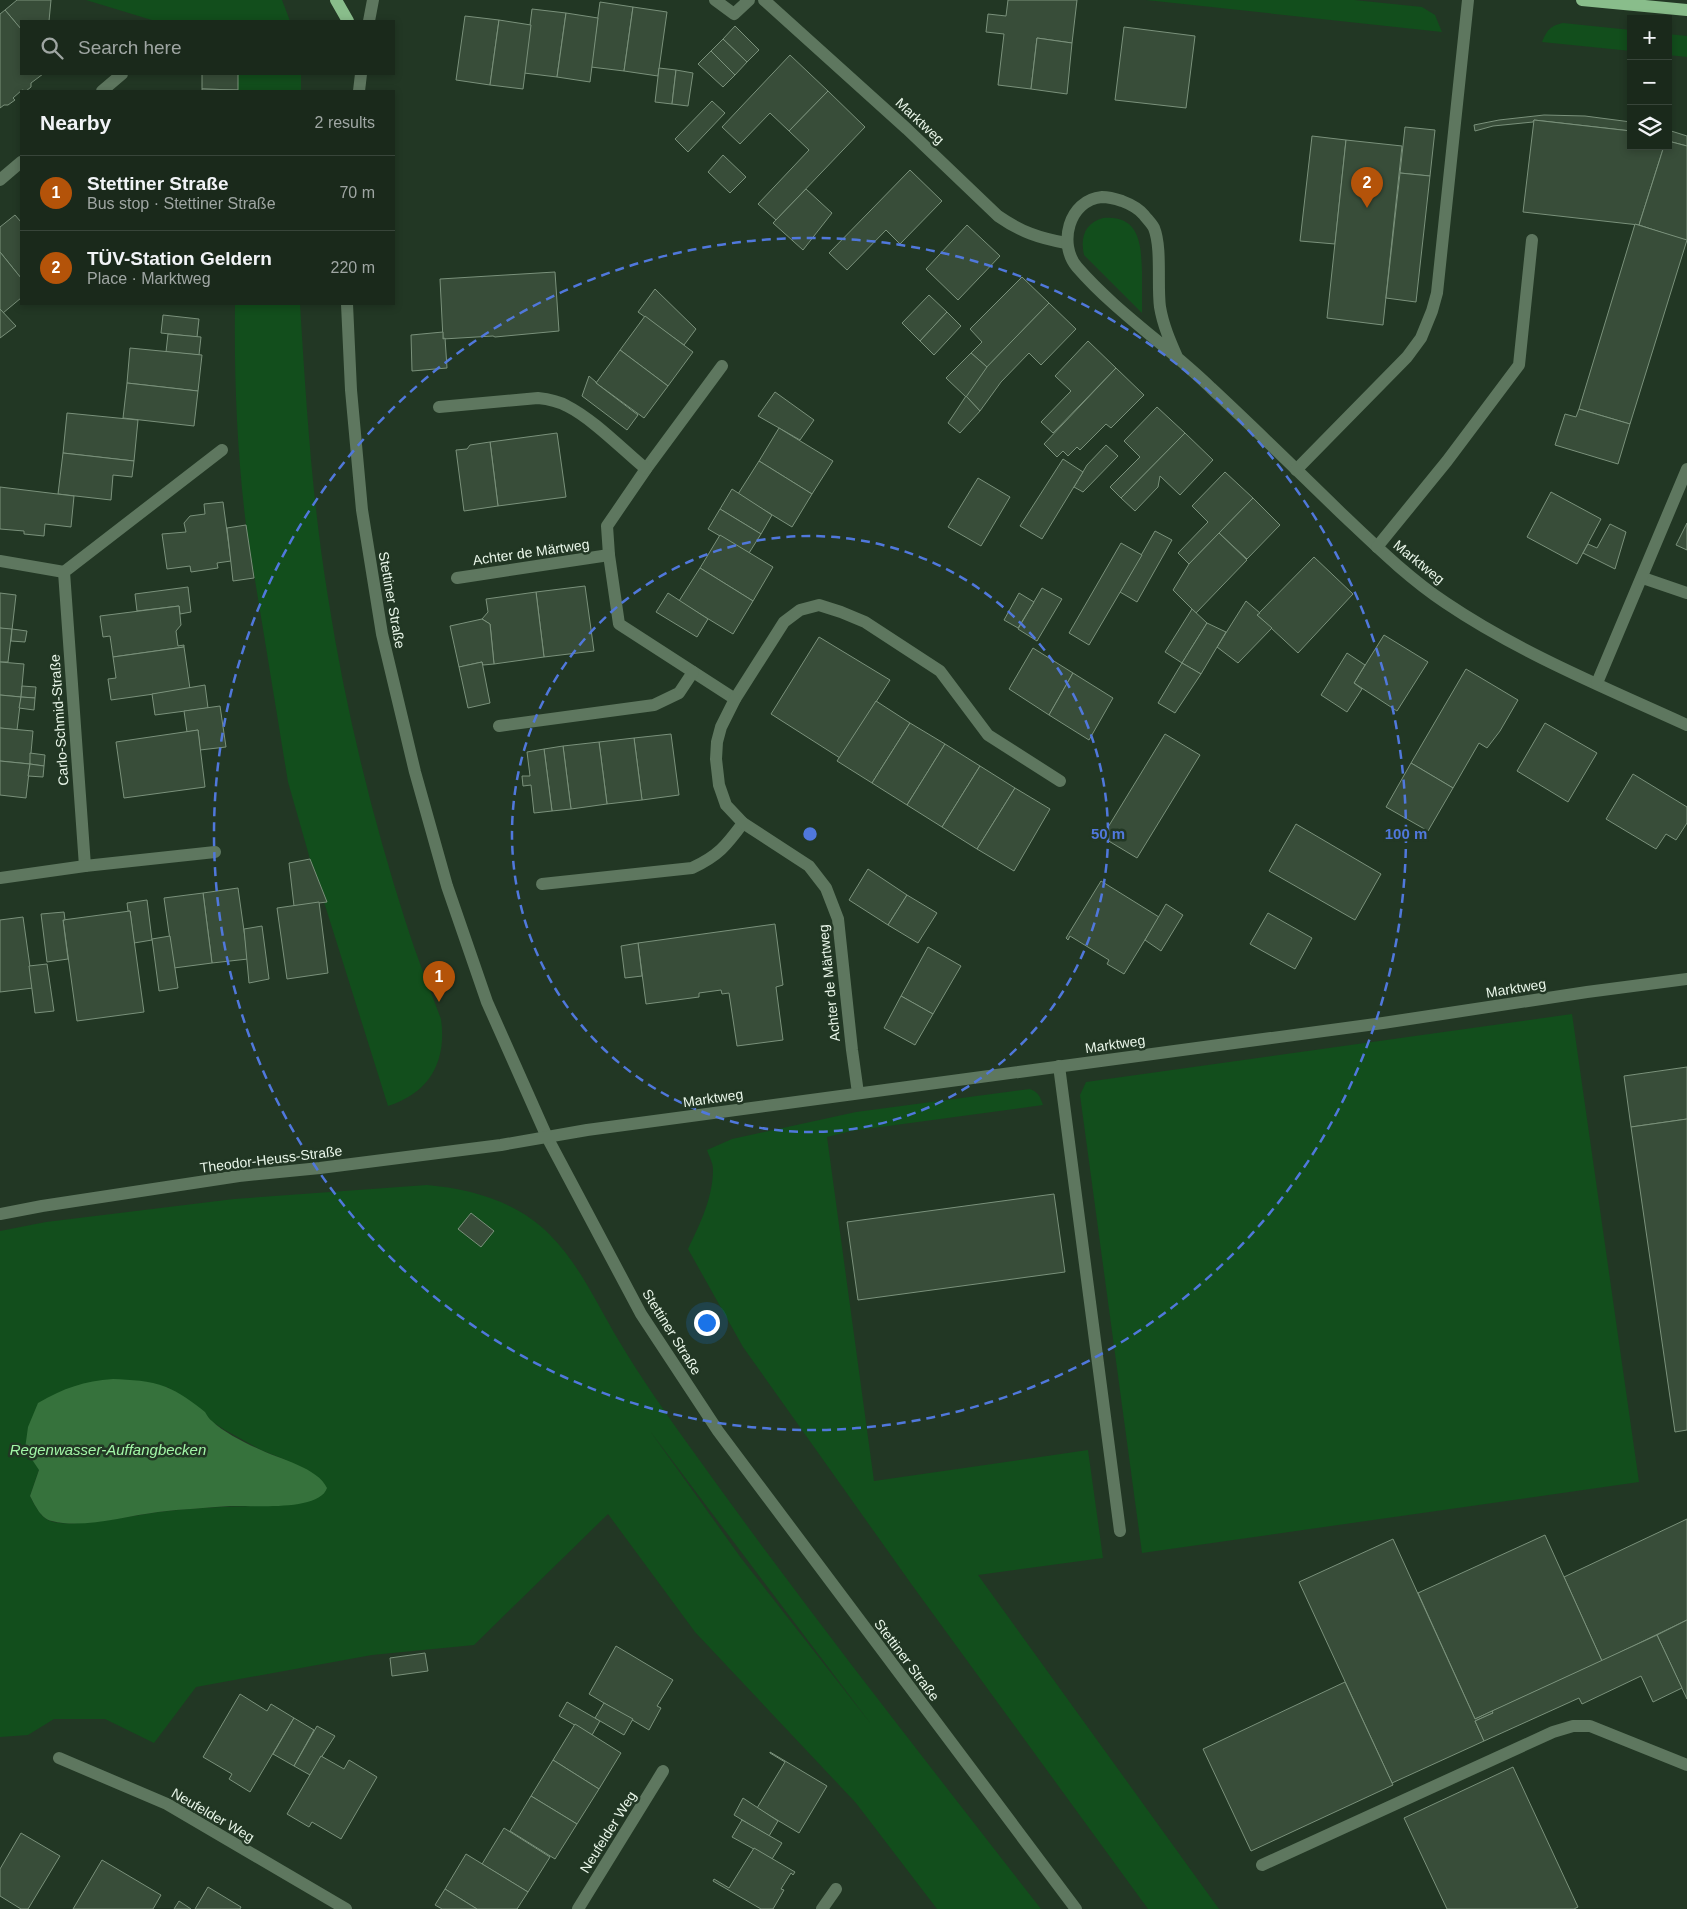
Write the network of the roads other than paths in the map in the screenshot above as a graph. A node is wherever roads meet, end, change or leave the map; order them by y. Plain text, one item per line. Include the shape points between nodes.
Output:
1 (336, 0) edge
2 (373, 0) edge
3 (714, 0) edge
4 (749, 0) edge
5 (764, 0) edge
6 (1468, 0) edge
7 (1582, 0) edge
8 (1687, 10) edge
9 (347, 20) edge
10 (369, 20) edge
11 (121, 75) edge
12 (361, 75) edge
13 (103, 90) edge
14 (359, 90) edge
15 (20, 163) edge
16 (0, 180) edge
17 (1532, 240) dead end
18 (1066, 243) junction
19 (347, 305) edge
20 (1177, 357) junction
21 (722, 366) dead end
22 (439, 407) dead end
23 (222, 450) dead end
24 (646, 469) junction
25 (1296, 470) junction
26 (1687, 470) edge
27 (1377, 546) junction
28 (609, 555) junction
29 (0, 561) edge
30 (64, 572) junction
31 (457, 578) dead end
32 (1643, 578) junction
33 (1687, 593) edge
34 (694, 672) junction
35 (1597, 684) junction
36 (736, 699) junction
37 (1687, 725) edge
38 (500, 726) dead end
39 (1060, 781) dead end
40 (743, 823) junction
41 (215, 852) dead end
42 (85, 866) junction
43 (0, 878) edge
44 (542, 884) dead end
45 (1687, 979) edge
46 (1059, 1066) junction
47 (858, 1093) junction
48 (547, 1137) junction
49 (0, 1214) edge
50 (1120, 1531) dead end
51 (60, 1758) dead end
52 (1687, 1766) edge
53 (663, 1771) dead end
54 (1262, 1865) dead end
55 (836, 1889) dead end
56 (346, 1909) edge
57 (578, 1909) edge
58 (822, 1909) edge
59 (1076, 1909) edge

1 - 9 main road
2 - 10 street
3 - 4 street via 734,14
5 - 18 street, Marktweg via 998,216 1038,237
6 - 25 street via 1442,255 1432,311 1421,338 1407,357
7 - 8 main road
11 - 13 street
12 - 14 street
15 - 16 street
17 - 27 street via 1519,365
18 - 20 street, Marktweg via 1069,258 1079,270 1136,325
18 - 20 street, Marktweg via 1071,221 1089,201 1102,197 1114,199 1141,212 1153,227 1163,324
19 - 48 street, Stettiner Straße via 362,510 382,634 415,772 447,886 487,1002
20 - 25 street, Marktweg
21 - 24 street, Achter de Märtweg
22 - 24 street via 538,398 552,400 579,413
23 - 30 street
24 - 28 street, Achter de Märtweg via 607,526
25 - 27 street, Marktweg
26 - 32 street
27 - 35 street, Marktweg via 1406,574 1445,603 1494,632
28 - 31 street, Achter de Märtweg
28 - 34 street, Achter de Märtweg via 619,624
29 - 30 street
30 - 42 street, Carlo-Schmid-Straße
32 - 33 street
32 - 35 street
34 - 36 street, Achter de Märtweg
34 - 38 street via 679,693 654,705
35 - 37 street, Marktweg
36 - 39 street, Achter de Märtweg via 784,622 800,610 819,605 865,622 940,671 988,735
36 - 40 street, Achter de Märtweg via 721,726 716,760 726,805
40 - 44 street via 726,846 711,859 692,868
40 - 47 street, Achter de Märtweg via 809,866 826,888 838,919
41 - 42 street
42 - 43 street
45 - 46 street, Marktweg
46 - 47 street, Marktweg
46 - 50 street
47 - 48 street, Marktweg
48 - 49 street, Theodor-Heuss-Straße via 492,1147 239,1176
48 - 59 street, Stettiner Straße via 641,1314 718,1431
51 - 56 street, Neufelder Weg via 167,1804
52 - 54 street via 1590,1726 1573,1726 1553,1732
53 - 57 street, Neufelder Weg
55 - 58 street

